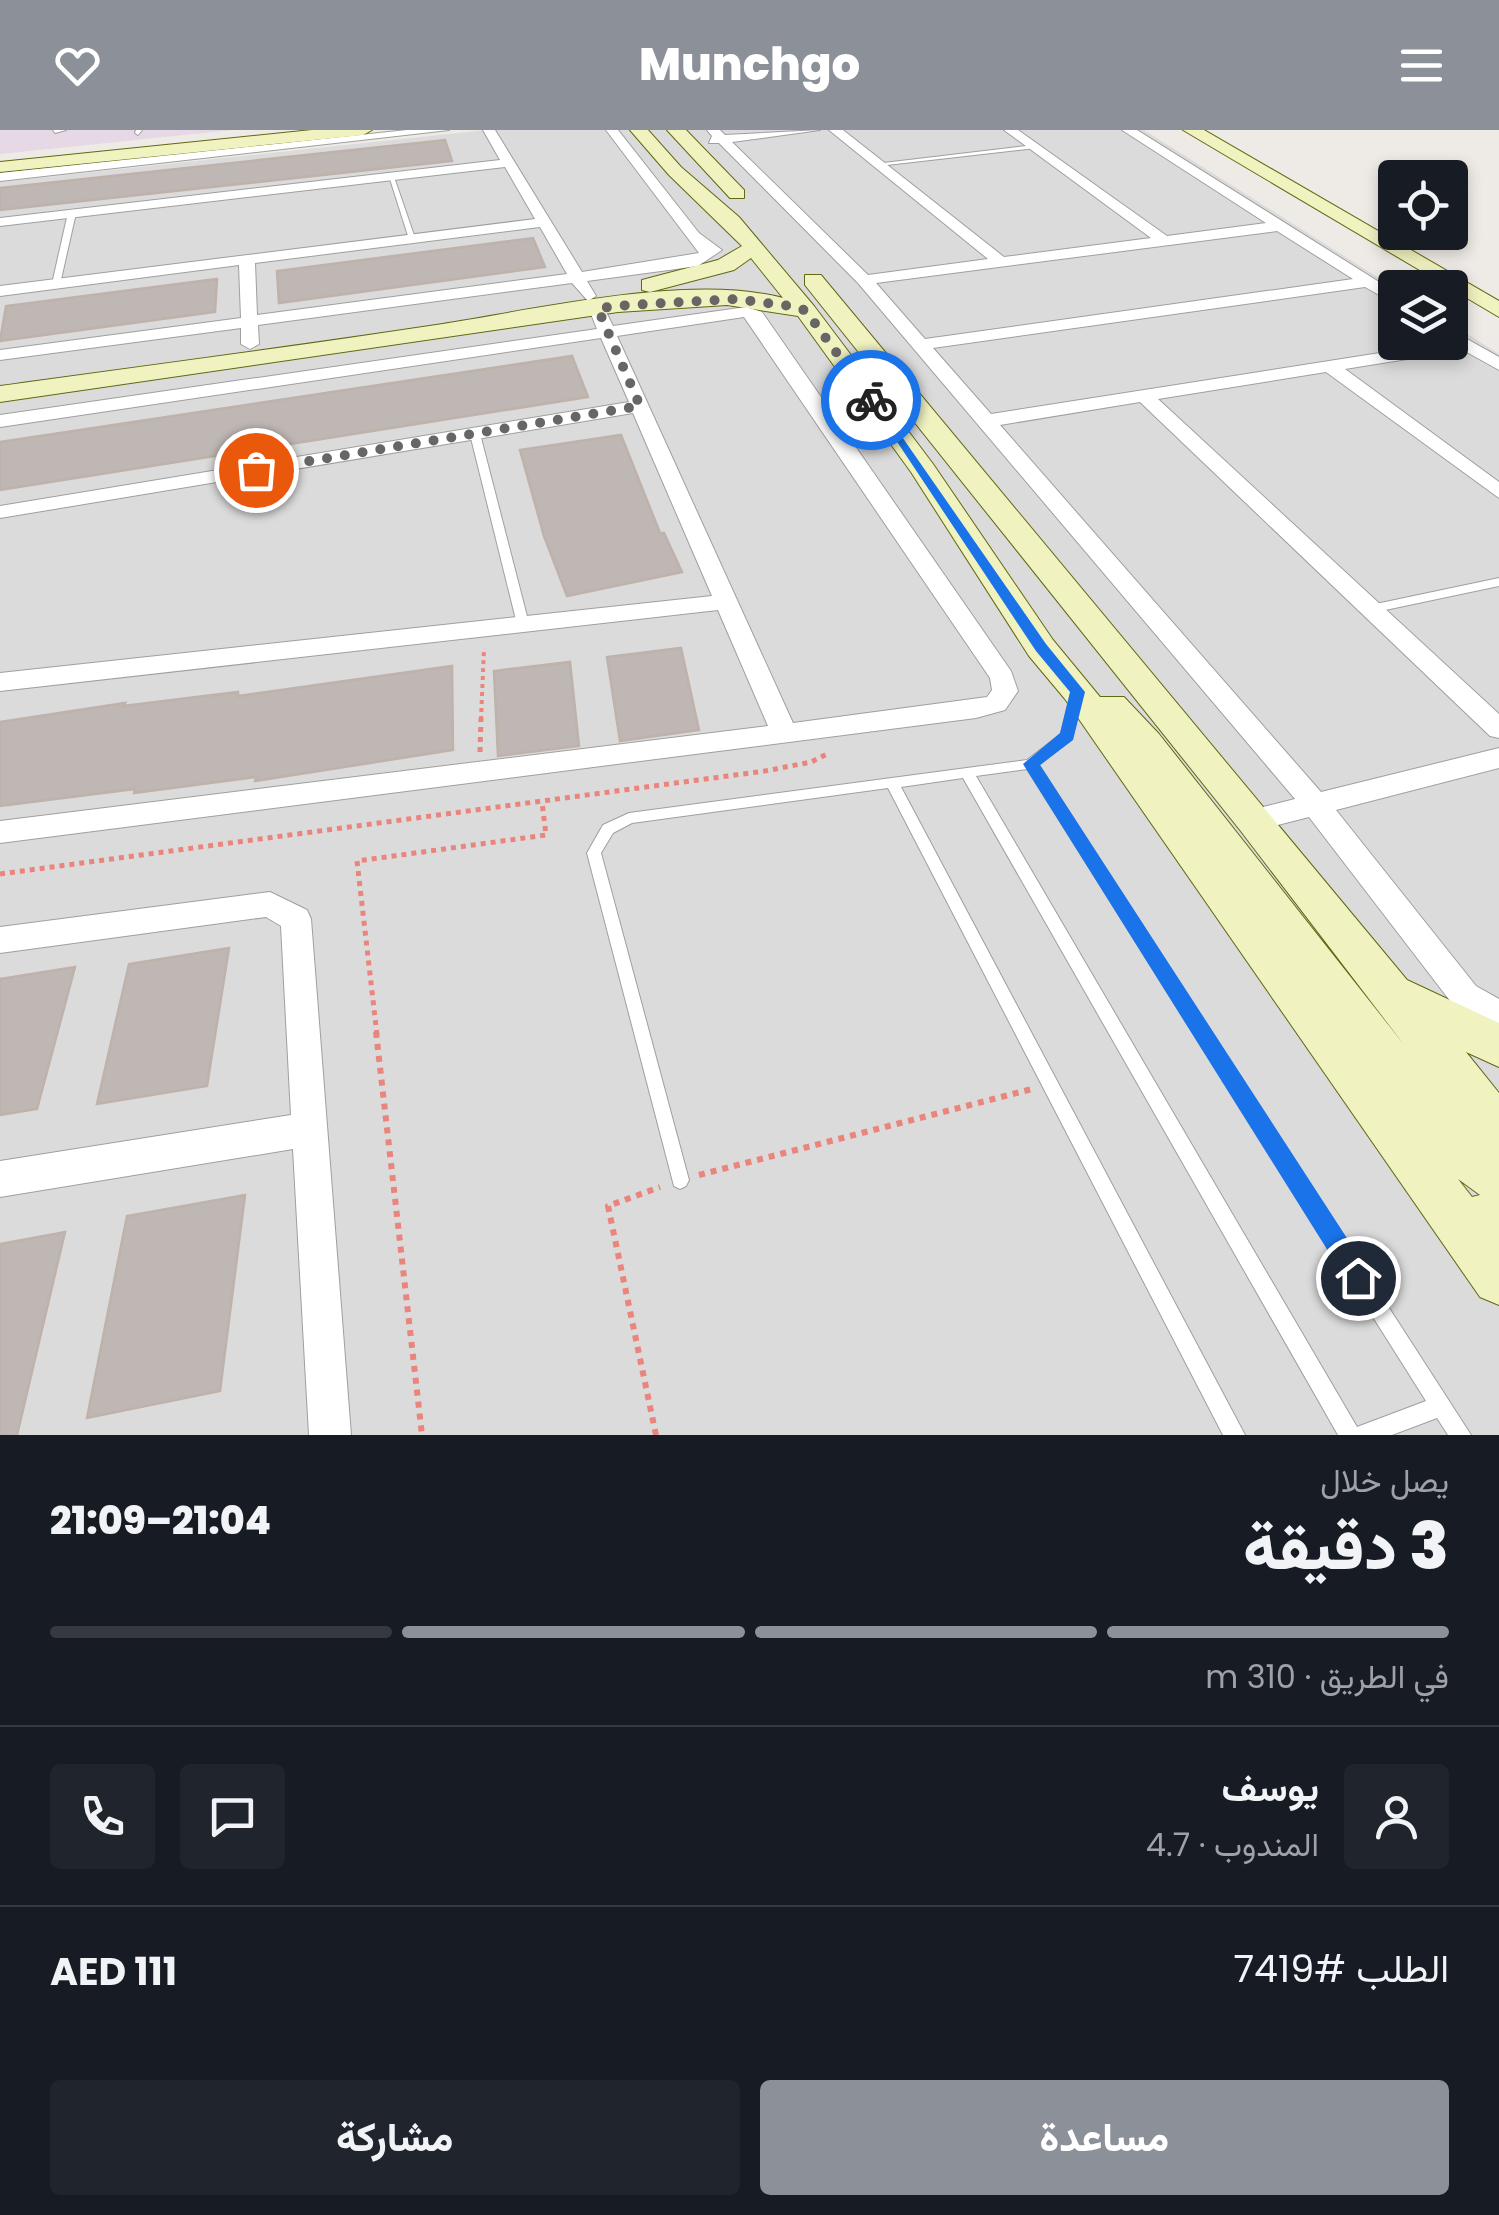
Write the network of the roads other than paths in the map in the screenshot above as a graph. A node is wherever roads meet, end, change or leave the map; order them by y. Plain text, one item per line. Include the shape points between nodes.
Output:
1 (63, 130) edge
2 (278, 130) edge
3 (363, 130) edge
4 (443, 130) edge
5 (490, 130) edge
6 (612, 130) edge
7 (640, 130) edge
8 (814, 130) edge
9 (835, 130) edge
10 (1010, 130) edge
11 (1128, 130) edge
12 (1169, 130) edge
13 (1192, 130) edge
14 (55, 131) edge
15 (342, 131) edge
16 (695, 140) edge
17 (1034, 147) junction
18 (0, 158) edge
19 (509, 163) junction
20 (878, 164) junction
21 (0, 167) edge
22 (391, 176) junction
23 (0, 177) edge
24 (72, 213) junction
25 (0, 222) edge
26 (545, 222) junction
27 (1280, 226) junction
28 (413, 239) junction
29 (1164, 241) junction
30 (754, 247) junction
31 (247, 260) junction
32 (1001, 262) junction
33 (1400, 270) edge
34 (864, 280) junction
35 (1369, 282) junction
36 (56, 284) junction
37 (1378, 288) edge
38 (0, 291) edge
39 (597, 304) junction
40 (1499, 310) edge
41 (806, 311) junction
42 (1468, 311) edge
43 (1499, 329) edge
44 (250, 333) junction
45 (1468, 345) edge
46 (921, 346) junction
47 (0, 356) edge
48 (1378, 356) edge
49 (1499, 365) edge
50 (1330, 366) junction
51 (0, 379) edge
52 (0, 394) edge
53 (1144, 396) junction
54 (640, 406) junction
55 (0, 420) edge
56 (986, 421) junction
57 (474, 434) junction
58 (1499, 492) edge
59 (0, 512) edge
60 (1499, 582) edge
61 (726, 602) junction
62 (1371, 609) junction
63 (523, 624) junction
64 (1041, 648) junction
65 (0, 682) edge
66 (1077, 692) junction
67 (1499, 729) edge
68 (784, 734) junction
69 (1499, 758) edge
70 (1030, 764) junction
71 (968, 775) junction
72 (893, 784) junction
73 (1315, 804) junction
74 (1254, 820) junction
75 (0, 832) edge
76 (0, 940) edge
77 (1439, 962) junction
78 (1387, 989) junction
79 (1499, 1000) edge
80 (1499, 1016) edge
81 (1499, 1046) edge
82 (311, 1129) junction
83 (1467, 1143) edge
84 (1499, 1178) edge
85 (0, 1179) edge
86 (680, 1180) road end
87 (1481, 1220) edge
88 (1499, 1278) edge
89 (1440, 1406) junction
90 (330, 1435) edge
91 (1234, 1435) edge
92 (1350, 1435) edge
93 (1364, 1435) edge
94 (1460, 1435) edge

1 - 14 lane
2 - 18 street
3 - 15 street
4 - 23 street
5 - 19 street
6 - 39 street via 713,247 712,256 673,264
7 - 30 street
8 - 16 street
9 - 20 street
10 - 17 street
11 - 27 street
12 - 33 street
13 - 40 street
15 - 21 street
16 - 34 street
16 - 74 street
17 - 20 lane
17 - 29 street
19 - 22 street
19 - 26 street
20 - 32 street
22 - 24 street
22 - 28 lane
24 - 25 street
24 - 36 lane
26 - 28 street
26 - 39 street
27 - 29 street
27 - 35 street
28 - 31 street
29 - 32 street
30 - 39 street via 717,268
30 - 41 street
31 - 36 street
31 - 44 street
32 - 34 street
34 - 46 street
35 - 37 street
35 - 46 street
36 - 38 street
39 - 39 street via 746,290 753,282 732,273
39 - 41 street via 736,299
39 - 44 street
39 - 52 street
39 - 54 street
39 - 55 street
39 - 68 street via 756,316 1002,677 1002,698 986,708
41 - 64 street via 923,470
42 - 43 street
44 - 47 street
44 - 51 street
45 - 49 street
46 - 56 street
48 - 50 street
50 - 53 street
50 - 58 street
53 - 56 street
53 - 62 street
54 - 57 street
54 - 61 street
56 - 73 street
57 - 59 street
57 - 63 lane
60 - 62 lane
61 - 63 street
61 - 68 street
62 - 67 street
63 - 65 street
64 - 66 street
64 - 83 street via 1090,685 1146,743
66 - 70 lane via 1067,736
66 - 83 street
68 - 75 street
69 - 73 street
70 - 71 lane
70 - 89 lane
71 - 72 lane
71 - 92 lane
72 - 86 lane via 629,818 596,844
72 - 91 lane
73 - 74 street
73 - 77 street
74 - 78 street
76 - 82 street via 270,904 290,912 300,929
77 - 79 street
77 - 80 street via 1465,996
78 - 81 street
78 - 83 street
82 - 85 street
82 - 90 street
83 - 84 street
83 - 87 street
87 - 88 street
89 - 93 lane
89 - 94 lane

